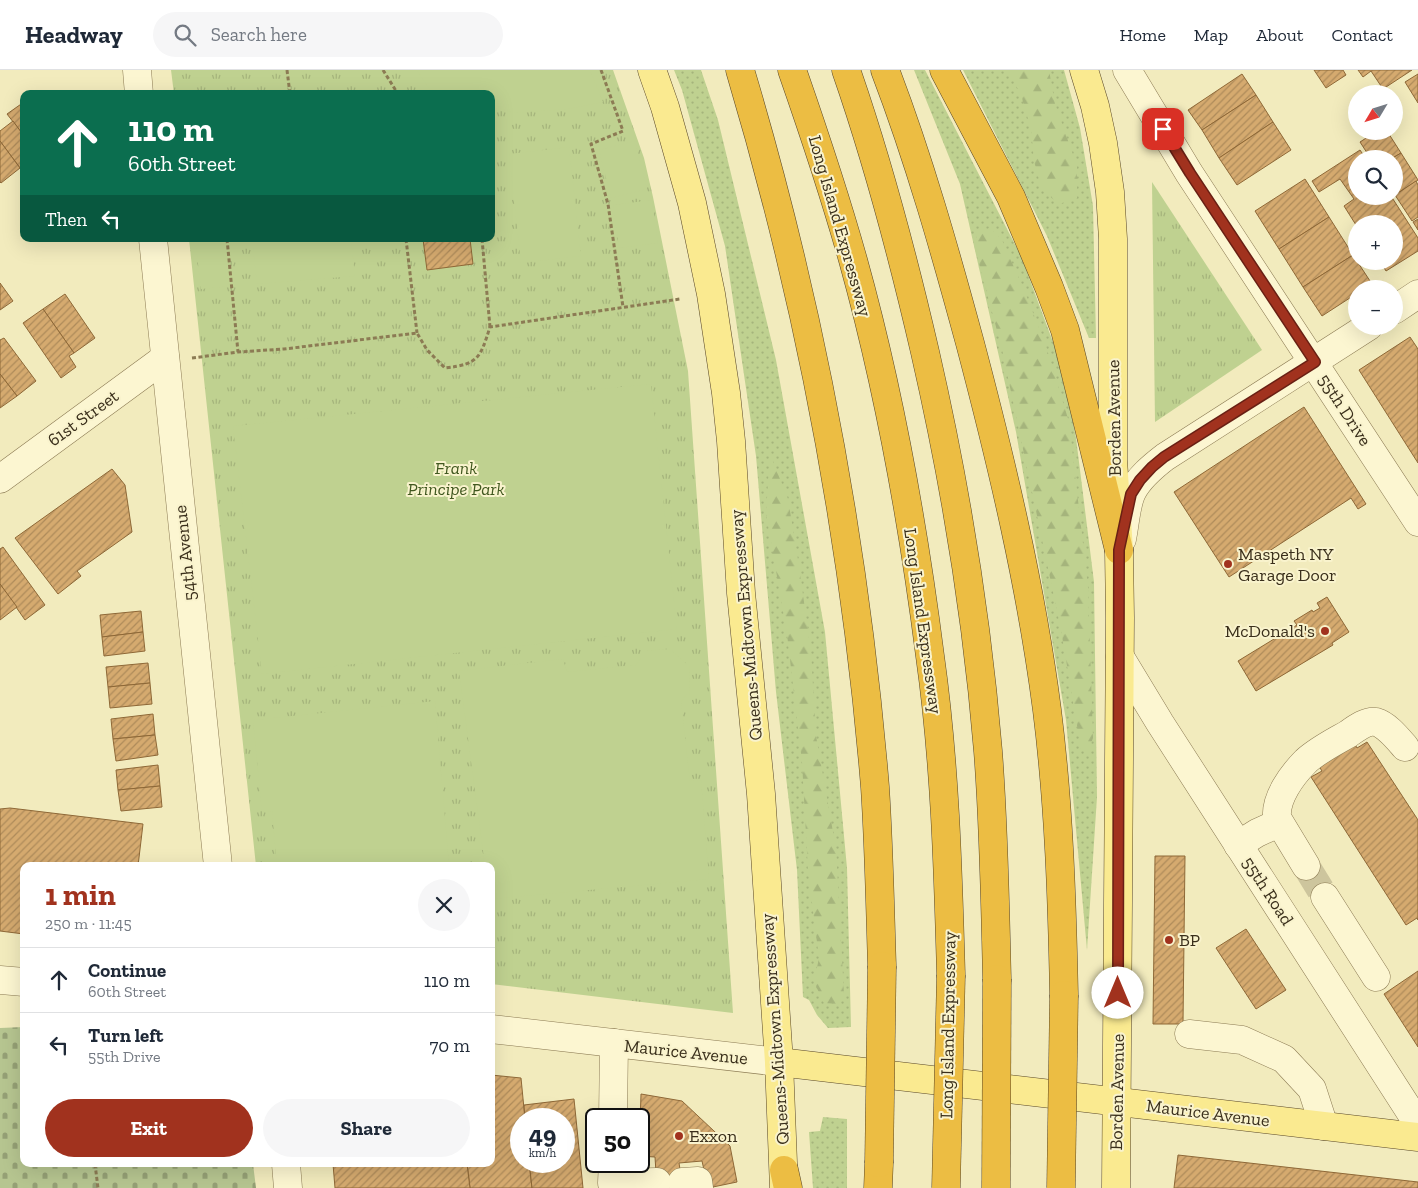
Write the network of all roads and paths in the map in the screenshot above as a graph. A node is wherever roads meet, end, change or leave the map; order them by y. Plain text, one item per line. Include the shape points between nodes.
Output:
1 (137, 70) edge
2 (287, 70) edge
3 (383, 70) edge
4 (601, 70) edge
5 (652, 70) edge
6 (740, 70) edge
7 (792, 70) edge
8 (846, 70) edge
9 (885, 70) edge
10 (944, 70) edge
11 (1084, 70) edge
12 (1127, 70) edge
13 (139, 90) edge
14 (290, 90) edge
15 (396, 90) edge
16 (154, 242) edge
17 (227, 242) edge
18 (406, 242) edge
19 (482, 242) edge
20 (1418, 294) edge
21 (680, 299) dead end
22 (1403, 304) edge
23 (623, 307) junction
24 (490, 327) junction
25 (417, 334) junction
26 (1356, 335) edge
27 (238, 352) junction
28 (178, 358) junction
29 (1315, 362) junction
30 (0, 479) edge
31 (1418, 522) edge
32 (1119, 550) junction
33 (1120, 657) junction
34 (1405, 747) dead end
35 (1279, 823) junction
36 (1238, 845) junction
37 (218, 862) edge
38 (1306, 866) tunnel mouth
39 (1325, 897) tunnel mouth
40 (1376, 977) dead end
41 (0, 980) edge
42 (20, 982) edge
43 (495, 1029) edge
44 (1189, 1034) dead end
45 (614, 1043) junction
46 (779, 1062) junction
47 (1117, 1102) junction
48 (613, 1108) edge
49 (1418, 1124) edge
50 (1324, 1126) junction
51 (1418, 1137) edge
52 (96, 1167) edge
53 (286, 1167) edge
54 (612, 1173) edge
55 (878, 1176) edge
56 (786, 1182) edge
57 (679, 1184) edge
58 (98, 1188) edge
59 (288, 1188) edge
60 (946, 1188) edge
61 (996, 1188) edge
62 (1061, 1188) edge
63 (1116, 1188) edge

1 - 13 street
2 - 14 path
3 - 15 path
4 - 23 path via 623,131 591,144 608,204
5 - 46 main road, Queens-Midtown Expressway via 692,203 711,294 726,393 761,794
6 - 55 highway, bridge via 801,303 833,463 861,649 875,790 882,966
7 - 60 highway, Long Island Expressway, bridge via 825,166 877,360 897,449 931,658 948,863 950,975
8 - 61 highway, bridge via 900,247 936,399 962,538 980,672 988,752 997,979
9 - 62 highway, bridge via 945,251 988,410 1022,562 1047,709 1062,912
10 - 32 highway via 1011,197 1050,287 1065,330
11 - 32 main road, Borden Avenue via 1103,143 1110,192 1113,460
12 - 29 street, 55th Drive via 1190,173
16 - 28 street, 54th Avenue
17 - 27 path
18 - 25 path
19 - 24 path
20 - 22 street
21 - 23 path
23 - 24 path
24 - 25 path via 477,357 464,366 445,368
25 - 27 path
26 - 29 street
27 - 28 path
28 - 30 street, 61st Street
28 - 37 street, 54th Avenue
29 - 31 street, 55th Drive
29 - 32 street via 1152,467 1131,494
32 - 33 main road, Borden Avenue
33 - 36 street, 55th Road
33 - 47 main road, Borden Avenue
34 - 35 street via 1378,723 1352,731 1306,761 1294,776 1276,809
35 - 36 street
35 - 38 street
36 - 49 street, 55th Road
39 - 40 street
41 - 42 street
43 - 45 street, Maurice Avenue
44 - 50 street via 1242,1040 1284,1059 1312,1089
45 - 46 street, Maurice Avenue
45 - 48 street
46 - 47 main road, Maurice Avenue
46 - 56 main road, Queens-Midtown Expressway
47 - 50 main road, Maurice Avenue
47 - 63 main road, Borden Avenue
50 - 51 main road, Maurice Avenue
52 - 58 path
53 - 59 street
54 - 57 street via 612,1183

